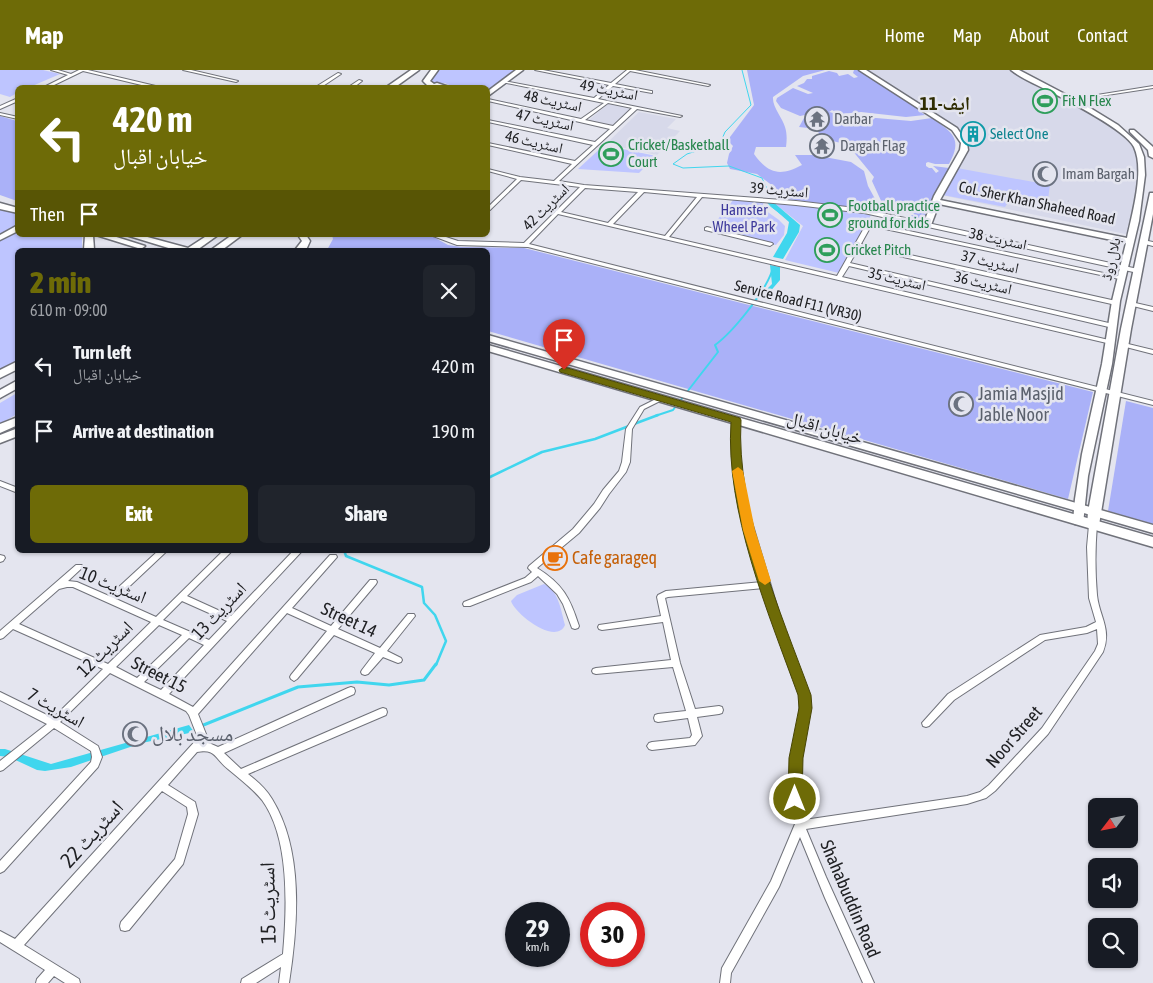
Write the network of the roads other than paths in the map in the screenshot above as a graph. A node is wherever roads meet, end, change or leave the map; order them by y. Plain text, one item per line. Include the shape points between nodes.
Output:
1 (53, 70) edge
2 (82, 70) edge
3 (185, 70) edge
4 (416, 70) edge
5 (423, 70) edge
6 (435, 70) edge
7 (520, 70) edge
8 (536, 70) edge
9 (629, 70) edge
10 (862, 70) edge
11 (1014, 70) edge
12 (1024, 70) edge
13 (338, 74) dead end
14 (72, 75) junction
15 (405, 79) junction
16 (360, 81) dead end
17 (236, 82) dead end
18 (504, 82) junction
19 (50, 85) edge
20 (149, 85) edge
21 (321, 85) edge
22 (354, 85) edge
23 (394, 85) edge
24 (399, 85) edge
25 (429, 85) edge
26 (612, 85) junction
27 (708, 85) dead end
28 (1153, 87) edge
29 (490, 92) edge
30 (651, 92) dead end
31 (1077, 98) junction
32 (490, 100) edge
33 (594, 100) junction
34 (1068, 100) junction
35 (15, 101) edge
36 (606, 103) junction
37 (0, 108) edge
38 (635, 108) junction
39 (0, 114) edge
40 (680, 116) dead end
41 (15, 117) edge
42 (583, 120) junction
43 (490, 121) edge
44 (614, 128) junction
45 (490, 144) edge
46 (597, 144) junction
47 (1138, 149) junction
48 (1152, 152) edge
49 (576, 163) junction
50 (490, 170) edge
51 (520, 178) junction
52 (555, 182) junction
53 (584, 186) junction
54 (643, 190) junction
55 (701, 195) junction
56 (1153, 195) edge
57 (0, 197) edge
58 (937, 198) junction
59 (15, 201) edge
60 (0, 206) edge
61 (490, 207) edge
62 (15, 210) edge
63 (559, 213) junction
64 (875, 214) junction
65 (1151, 218) edge
66 (610, 224) junction
67 (870, 224) junction
68 (927, 224) junction
69 (15, 229) edge
70 (708, 229) dead end
71 (15, 236) edge
72 (107, 237) edge
73 (138, 237) edge
74 (161, 237) edge
75 (210, 237) edge
76 (235, 237) edge
77 (303, 237) edge
78 (440, 237) edge
79 (0, 238) edge
80 (666, 238) junction
81 (1131, 239) junction
82 (1143, 242) junction
83 (0, 244) edge
84 (770, 244) dead end
85 (1153, 244) edge
86 (168, 245) junction
87 (525, 245) junction
88 (859, 245) junction
89 (148, 248) edge
90 (178, 248) edge
91 (195, 248) edge
92 (219, 248) edge
93 (302, 248) edge
94 (848, 264) junction
95 (1124, 267) junction
96 (1138, 271) junction
97 (839, 278) junction
98 (1122, 279) junction
99 (1116, 303) junction
100 (1131, 304) junction
101 (1153, 309) edge
102 (1113, 326) junction
103 (490, 339) edge
104 (1111, 342) junction
105 (1124, 346) junction
106 (490, 349) edge
107 (1153, 352) edge
108 (15, 366) edge
109 (0, 375) edge
110 (15, 385) edge
111 (1100, 389) junction
112 (1115, 393) junction
113 (0, 395) edge
114 (660, 399) junction
115 (1153, 403) edge
116 (738, 415) junction
117 (15, 422) edge
118 (0, 429) edge
119 (15, 432) edge
120 (0, 440) edge
121 (0, 483) edge
122 (989, 488) junction
123 (15, 490) edge
124 (1079, 508) junction
125 (1094, 512) junction
126 (1079, 521) junction
127 (1094, 525) junction
128 (1153, 529) edge
129 (1153, 542) edge
130 (161, 553) edge
131 (226, 553) edge
132 (296, 553) edge
133 (333, 557) dead end
134 (78, 567) dead end
135 (538, 572) junction
136 (373, 582) dead end
137 (766, 585) junction
138 (56, 587) junction
139 (181, 597) junction
140 (110, 600) junction
141 (467, 604) dead end
142 (286, 609) junction
143 (411, 616) dead end
144 (664, 619) junction
145 (157, 620) junction
146 (232, 620) junction
147 (1100, 624) junction
148 (12, 625) junction
149 (574, 626) dead end
150 (602, 627) dead end
151 (333, 630) junction
152 (188, 634) junction
153 (0, 636) edge
154 (210, 644) junction
155 (381, 652) junction
156 (398, 660) dead end
157 (676, 663) junction
158 (109, 668) junction
159 (364, 672) dead end
160 (596, 672) dead end
161 (294, 677) dead end
162 (138, 682) junction
163 (351, 691) dead end
164 (163, 694) junction
165 (0, 696) edge
166 (719, 710) dead end
167 (382, 712) dead end
168 (194, 713) junction
169 (692, 714) junction
170 (658, 718) dead end
171 (926, 722) dead end
172 (54, 723) junction
173 (652, 746) dead end
174 (195, 748) junction
175 (217, 752) junction
176 (3, 764) edge
177 (241, 773) junction
178 (160, 786) junction
179 (800, 825) junction
180 (0, 868) edge
181 (125, 926) dead end
182 (0, 936) edge
183 (16, 946) junction
184 (287, 957) junction
185 (53, 969) junction
186 (41, 983) edge
187 (75, 983) edge
188 (246, 983) edge
189 (284, 983) edge
190 (725, 983) edge
191 (868, 983) edge

1 - 14 street
2 - 14 street
2 - 20 street
3 - 17 street
4 - 15 main road
5 - 15 main road
6 - 25 main road via 426,81
7 - 18 street
8 - 26 street
9 - 26 street
9 - 27 street
10 - 58 street via 941,119 964,142 964,150
11 - 34 street
12 - 31 street
13 - 21 street
14 - 19 street
15 - 23 main road
15 - 24 main road
16 - 22 street
18 - 29 street
18 - 33 street, اسٹریٹ 49
26 - 30 street
26 - 33 street
28 - 31 street
31 - 34 street
31 - 48 street via 1122,123
32 - 42 street, اسٹریٹ 48
33 - 36 street, اسٹریٹ 49
34 - 47 street via 1115,126
35 - 37 street
36 - 38 street, اسٹریٹ 49
36 - 42 street
38 - 40 street, اسٹریٹ 49
38 - 44 street
39 - 41 street
42 - 44 street, اسٹریٹ 48
43 - 46 street, اسٹریٹ 47
44 - 46 street
45 - 49 street, اسٹریٹ 46
46 - 49 street
47 - 48 street
47 - 81 street, ہلال روڈ via 1140,198
49 - 52 street
50 - 51 street, اسٹریٹ 39
51 - 52 street, اسٹریٹ 39
51 - 61 street
52 - 53 street, اسٹریٹ 39
53 - 54 street, اسٹریٹ 39
53 - 63 street, اسٹریٹ 42
54 - 55 street, اسٹریٹ 39
54 - 66 street
55 - 64 street, اسٹریٹ 39
55 - 80 street
56 - 65 street, ہلال روڈ
57 - 59 main road
58 - 68 street
58 - 81 street, Col. Sher Khan Shaheed Road
60 - 62 main road
63 - 66 street, اسٹریٹ 35
63 - 87 street, اسٹریٹ 42
64 - 67 street
64 - 68 street, اسٹریٹ 39
65 - 82 street, ہلال روڈ
66 - 80 street, اسٹریٹ 35
67 - 88 street
67 - 98 street, اسٹریٹ 38
68 - 95 street, اسٹریٹ 39
69 - 79 street
70 - 84 street
71 - 83 street
72 - 89 main road
73 - 86 main road
74 - 86 main road
75 - 91 main road
76 - 92 main road
77 - 93 main road via 306,241
78 - 87 street, Service Road F11 (VR30) via 457,243
80 - 97 street, اسٹریٹ 35
81 - 95 street, ہلال روڈ
82 - 85 street
82 - 96 street, ہلال روڈ
86 - 90 main road
87 - 111 street, Service Road F11 (VR30)
88 - 94 street
88 - 99 street, اسٹریٹ 37
94 - 97 street
94 - 102 street, اسٹریٹ 36
95 - 96 street, اسٹریٹ 39
95 - 98 street, ہلال روڈ
96 - 100 street, ہلال روڈ
97 - 104 street, اسٹریٹ 35
98 - 99 street, ہلال روڈ
99 - 102 street, ہلال روڈ
100 - 101 street
100 - 105 street, ہلال روڈ
102 - 104 street, ہلال روڈ
103 - 116 main road, خیابان اقبال via 699,398
104 - 111 street, ہلال روڈ
105 - 107 street
105 - 112 street, ہلال روڈ
106 - 114 main road, خیابان اقبال
108 - 109 main road
110 - 113 main road
111 - 112 street, Service Road F11 (VR30)
111 - 124 street, ہلال روڈ
112 - 115 street, Service Road F11 (VR30)
112 - 125 street, ہلال روڈ
114 - 116 main road, خیابان اقبال
114 - 135 street via 642,408 629,429 622,472 580,526 532,568
116 - 122 main road, خیابان اقبال
116 - 137 street, Shahabuddin Road via 734,446 744,510
117 - 118 main road
119 - 120 main road
121 - 123 street
122 - 124 main road, خیابان اقبال
122 - 126 main road, خیابان اقبال
124 - 125 main road, خیابان اقبال
124 - 126 street, ہلال روڈ
125 - 127 street, ہلال روڈ
125 - 128 main road, خیابان اقبال
126 - 127 main road, خیابان اقبال
127 - 129 main road, خیابان اقبال
127 - 147 street, Noor Street via 1093,598
130 - 140 street
131 - 139 street, اسٹریٹ 12
132 - 146 street, اسٹریٹ 13
133 - 142 street
134 - 138 street
135 - 141 street via 528,580
135 - 149 street via 560,589
136 - 151 street
137 - 144 street via 666,594 661,597
137 - 179 street, Shahabuddin Road via 806,708 800,730 794,788
138 - 140 street, اسٹریٹ 10 via 72,584
138 - 148 street
139 - 145 street, اسٹریٹ 12
139 - 146 street
140 - 145 street, اسٹریٹ 10
142 - 151 street, Street 14
142 - 168 street
143 - 155 street
144 - 150 street
144 - 157 street
145 - 152 street, اسٹریٹ 10
145 - 158 street, اسٹریٹ 12
146 - 154 street, اسٹریٹ 13
147 - 171 street via 1087,630 1043,637 951,697
147 - 179 street, Noor Street via 1102,644 1099,652 1045,731 983,795
148 - 153 street
148 - 158 street, Street 15
151 - 155 street, Street 14
151 - 161 street
152 - 154 street, اسٹریٹ 10
152 - 162 street
154 - 164 street, اسٹریٹ 13
155 - 156 street, Street 14
155 - 159 street
157 - 160 street
157 - 169 street
158 - 162 street, Street 15
158 - 172 street, اسٹریٹ 12
162 - 164 street, Street 15
163 - 175 street
164 - 168 street, Street 15
165 - 172 street, اسٹریٹ 7
166 - 169 street
167 - 177 street
168 - 174 street, Street 15 via 203,739
169 - 170 street
169 - 173 street via 695,740
172 - 176 street, اسٹریٹ 12
172 - 180 street, اسٹریٹ 7 via 95,749 95,764
174 - 175 street via 211,746
174 - 178 street, اسٹریٹ 22
175 - 177 street, اسٹریٹ 15
177 - 184 street, اسٹریٹ 15 via 270,804 283,838 291,906
178 - 181 street via 192,805 193,814 179,861
178 - 183 street, اسٹریٹ 22
179 - 190 street via 775,884 726,972
179 - 191 street, Shahabuddin Road
182 - 183 street
183 - 185 street
184 - 188 street
184 - 189 street, اسٹریٹ 15
185 - 186 street
185 - 187 street

